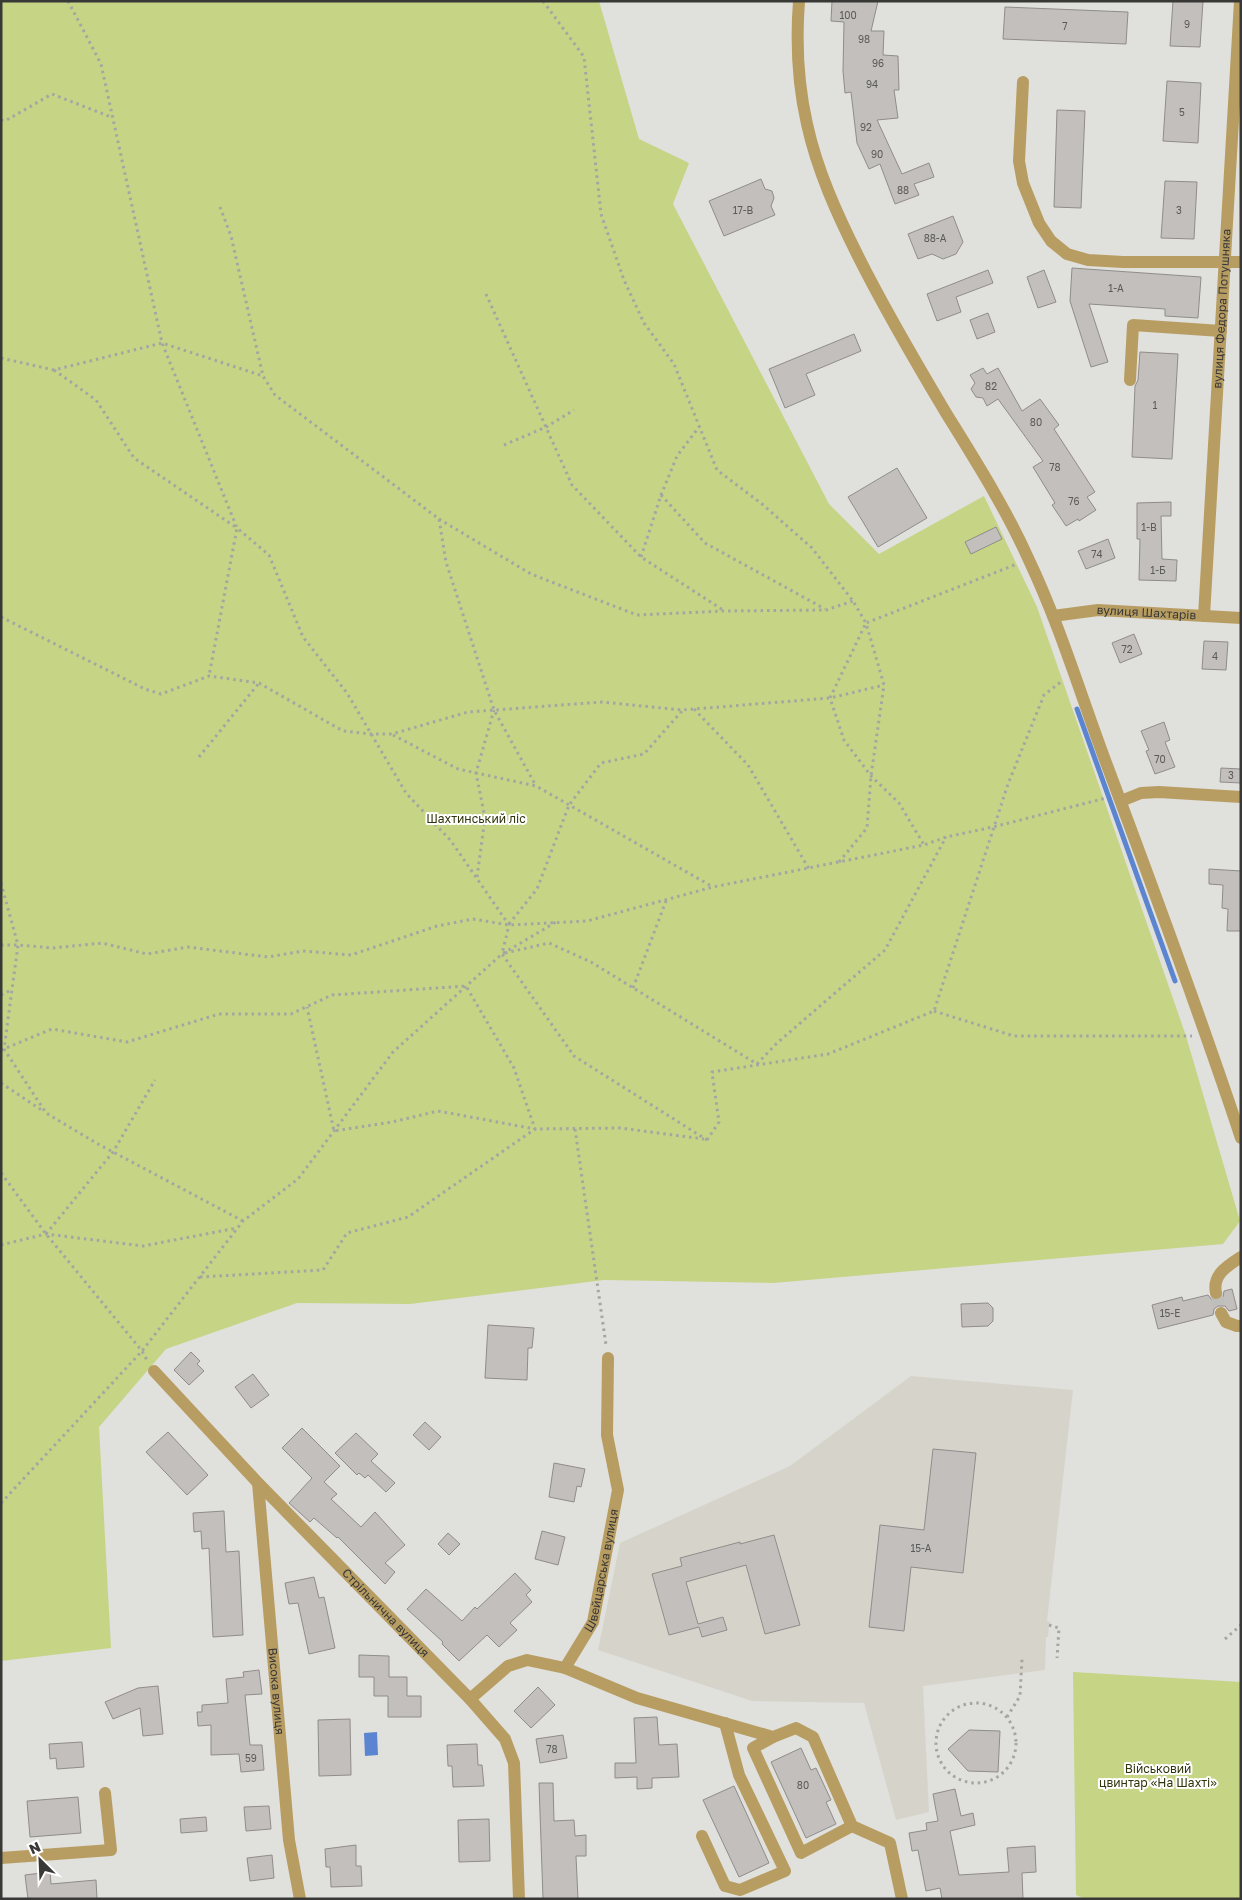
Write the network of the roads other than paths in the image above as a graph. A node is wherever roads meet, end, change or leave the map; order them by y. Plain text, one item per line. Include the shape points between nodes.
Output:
1 (799, 1) edge
2 (1240, 1) edge
3 (1023, 82) dead end
4 (1225, 262) junction
5 (1241, 262) edge
6 (1221, 330) junction
7 (1130, 380) dead end
8 (1053, 616) junction
9 (1204, 616) junction
10 (1241, 618) edge
11 (1241, 797) edge
12 (1121, 801) junction
13 (1241, 1138) edge
14 (1241, 1257) edge
15 (1216, 1293) tunnel mouth
16 (1221, 1313) tunnel mouth
17 (1241, 1326) edge
18 (608, 1358) road end
19 (154, 1371) road end
20 (258, 1483) junction
21 (565, 1668) junction
22 (470, 1699) junction
23 (725, 1723) junction
24 (773, 1737) junction
25 (106, 1793) dead end
26 (852, 1826) junction
27 (702, 1836) dead end
28 (1, 1858) edge
29 (300, 1899) edge
30 (519, 1899) edge
31 (902, 1899) edge

1 - 8 street via 801,93 807,125 844,228 903,340 996,493
2 - 4 street, вулиця Федора Потушняка
3 - 4 street via 1019,161 1023,182 1039,223 1051,241 1067,254 1088,260
4 - 5 street
4 - 6 street, вулиця Федора Потушняка
6 - 7 street via 1133,325
6 - 9 street, вулиця Федора Потушняка
8 - 9 street, вулиця Шахтарів via 1098,610
8 - 12 street
9 - 10 street, вулиця Шахтарів
11 - 12 street via 1159,792 1141,793
12 - 13 street
14 - 15 street via 1217,1276
16 - 17 street via 1226,1322
18 - 21 street, Швейцарська вулиця via 607,1435 618,1490 593,1622
19 - 20 street, Стрільнична вулиця
20 - 22 street, Стрільнична вулиця
20 - 29 street, Висока вулиця via 289,1840
21 - 22 street via 527,1660 508,1666
21 - 23 street via 636,1698
22 - 30 street, Стрільнична вулиця via 505,1738 514,1763
23 - 24 street
23 - 27 street via 739,1775 785,1871 740,1890 725,1886
24 - 26 street via 796,1728 813,1737
24 - 26 street via 754,1748 801,1853
25 - 28 street via 111,1850
26 - 31 street via 890,1843

